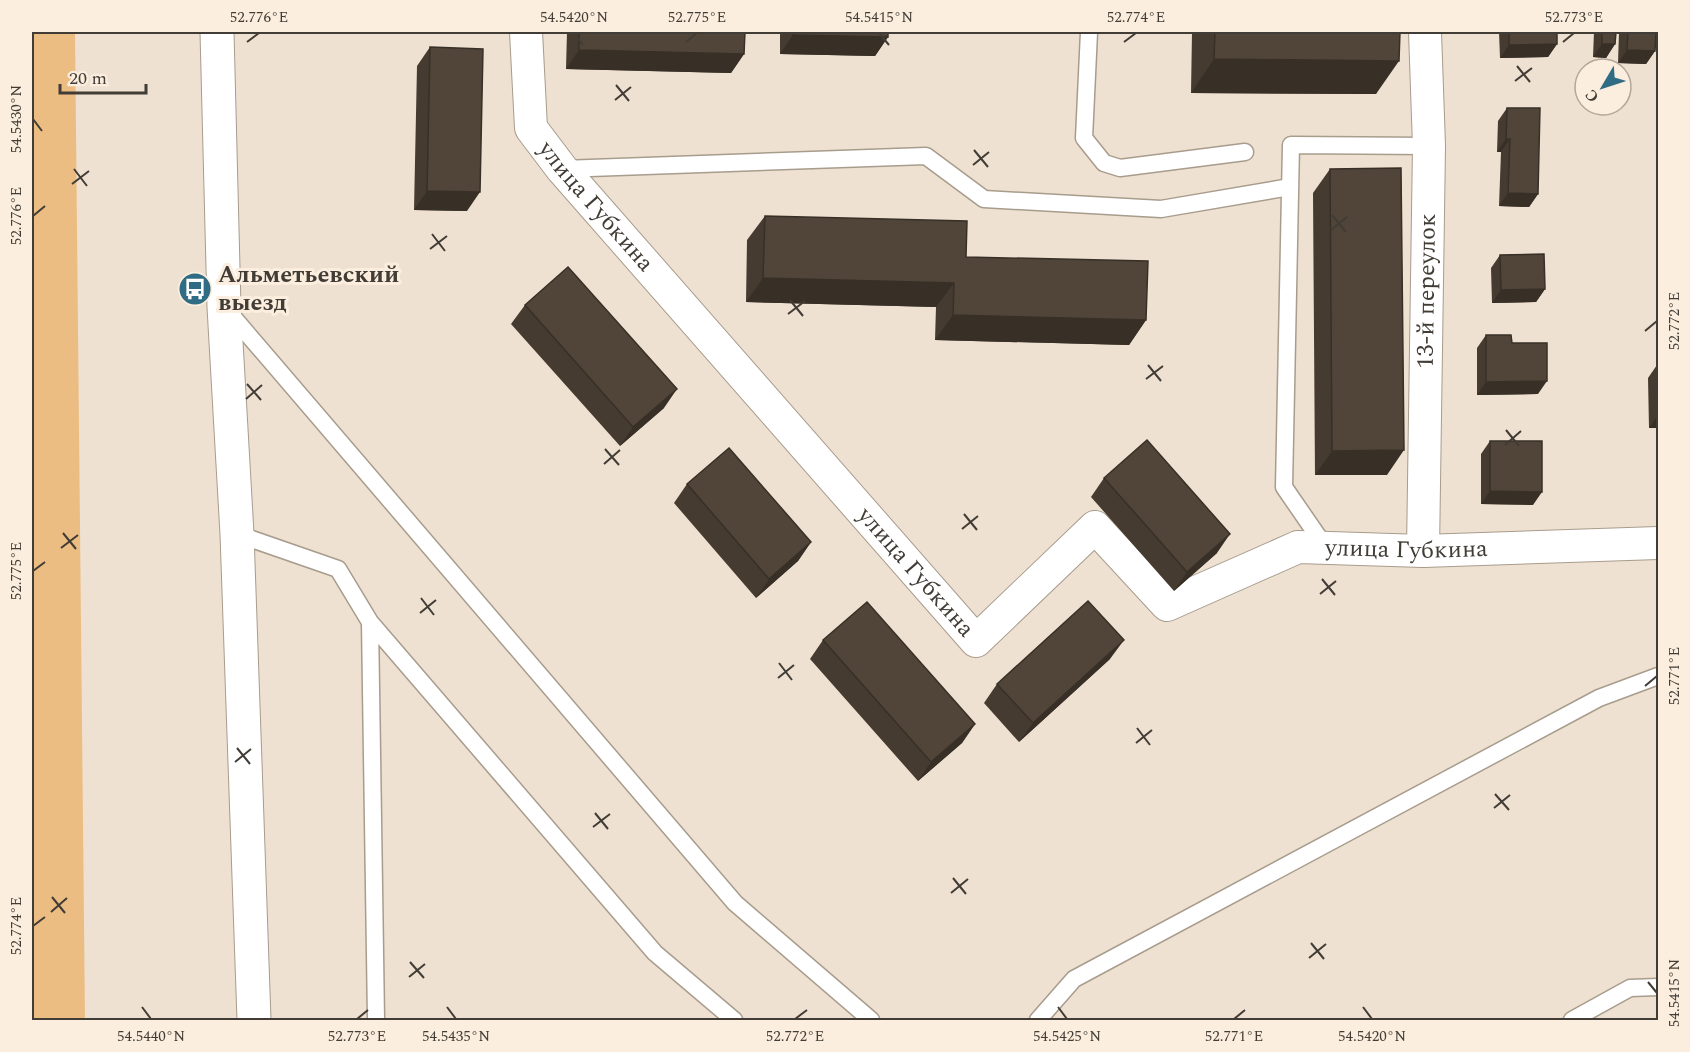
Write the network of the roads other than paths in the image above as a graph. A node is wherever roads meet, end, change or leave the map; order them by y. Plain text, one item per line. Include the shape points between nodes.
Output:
1 (217, 32) edge
2 (526, 32) edge
3 (1089, 32) edge
4 (1425, 32) edge
5 (1429, 147) junction
6 (1245, 152) dead end
7 (562, 169) junction
8 (1290, 187) junction
9 (224, 307) junction
10 (237, 534) junction
11 (1659, 543) edge
12 (1326, 548) junction
13 (1424, 551) junction
14 (370, 622) junction
15 (1659, 676) edge
16 (1659, 987) edge
17 (254, 1020) edge
18 (376, 1020) edge
19 (734, 1020) edge
20 (871, 1020) edge
21 (1038, 1020) edge
22 (1572, 1020) edge

1 - 9 main road
2 - 7 street, улица Губкина via 531,128
3 - 6 lane via 1084,138 1104,163 1120,168
4 - 5 street, 13-й переулок
5 - 8 lane via 1292,145
5 - 13 street, 13-й переулок
7 - 8 lane via 926,156 984,199 1161,209
7 - 12 street, улица Губкина via 976,640 1095,527 1167,605 1298,547
8 - 12 lane via 1284,487
9 - 10 main road
9 - 20 lane via 735,903
10 - 14 lane via 338,569
10 - 17 main road
11 - 13 street, улица Губкина
12 - 13 street, улица Губкина
14 - 18 lane
14 - 19 lane via 655,953
15 - 21 lane via 1599,698 1074,979
16 - 22 lane via 1630,988

